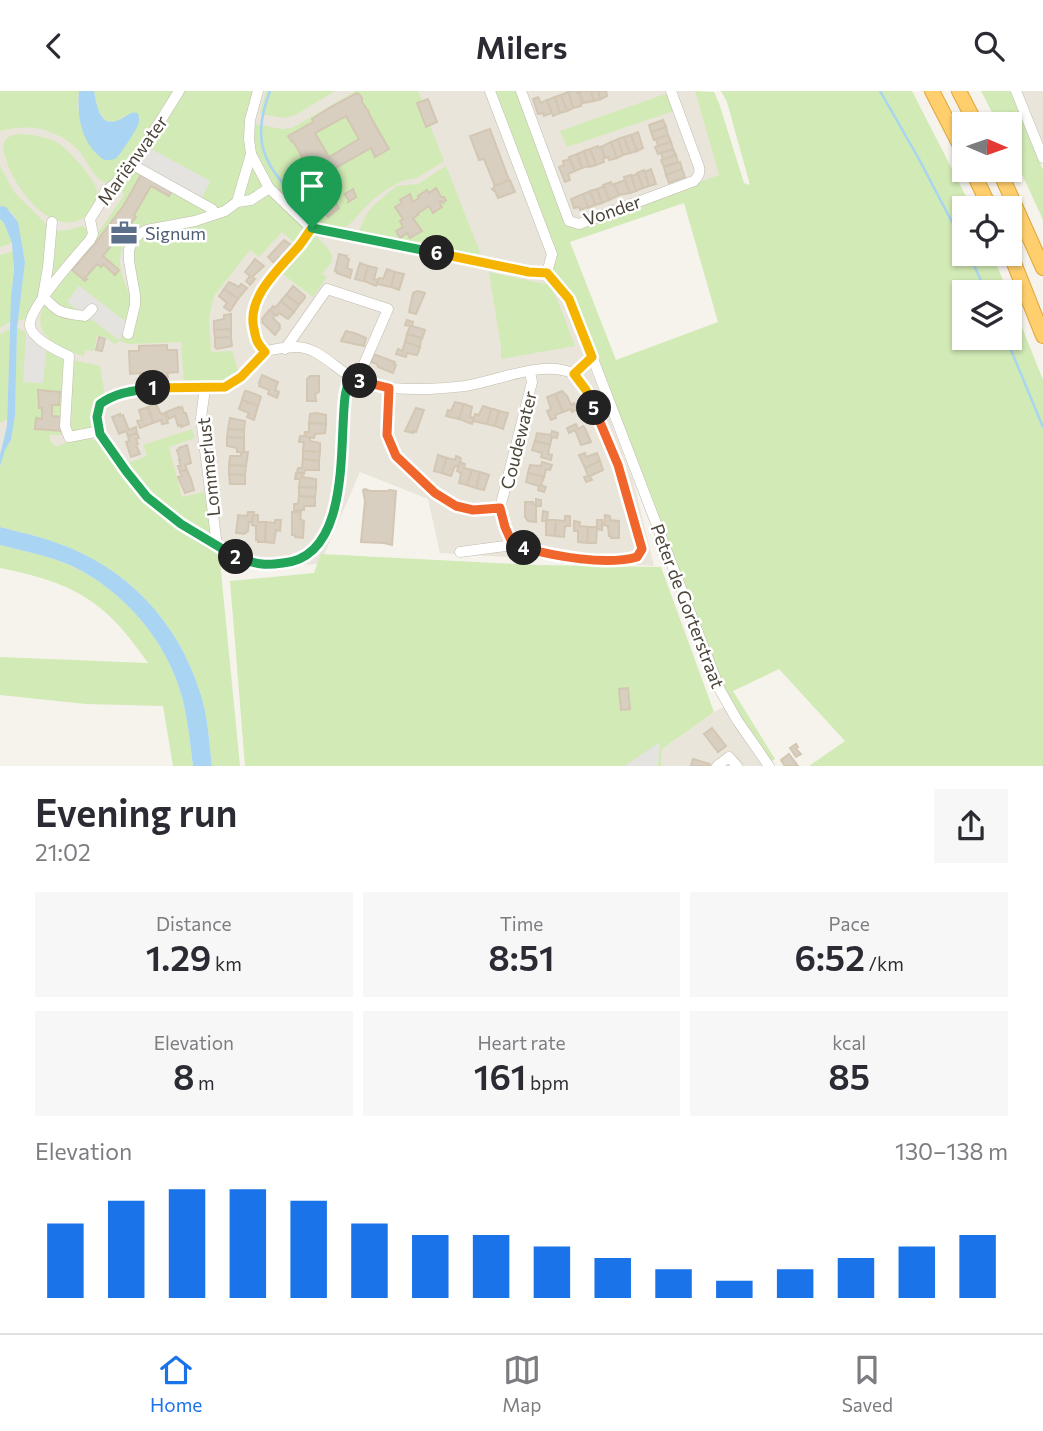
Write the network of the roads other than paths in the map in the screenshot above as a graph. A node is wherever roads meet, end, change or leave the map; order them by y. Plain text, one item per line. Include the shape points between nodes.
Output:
1 (179, 91) edge
2 (258, 91) edge
3 (490, 91) edge
4 (521, 91) edge
5 (671, 91) edge
6 (932, 91) edge
7 (959, 91) edge
8 (1016, 91) edge
9 (970, 112) edge
10 (952, 130) edge
11 (251, 154) junction
12 (1043, 158) edge
13 (133, 165) junction
14 (1004, 182) edge
15 (269, 188) junction
16 (237, 202) junction
17 (215, 214) junction
18 (52, 222) dead end
19 (312, 228) junction
20 (1015, 266) edge
21 (1043, 268) edge
22 (547, 273) junction
23 (43, 296) junction
24 (92, 309) dead end
25 (128, 334) dead end
26 (1043, 336) edge
27 (285, 349) junction
28 (265, 352) junction
29 (592, 357) junction
30 (530, 372) junction
31 (574, 374) junction
32 (353, 378) junction
33 (205, 388) junction
34 (389, 388) junction
35 (99, 426) junction
36 (500, 508) junction
37 (513, 545) junction
38 (217, 546) junction
39 (460, 552) dead end
40 (717, 766) edge
41 (737, 766) edge
42 (769, 766) edge

1 - 13 street, Mariënwater
2 - 11 street via 250,120
3 - 22 street via 552,254
4 - 5 street, Vonder via 569,221 579,224 697,178 699,167
6 - 10 highway
7 - 9 highway
8 - 12 street
11 - 15 street
11 - 16 street
13 - 17 street
13 - 23 street, Mariënwater via 105,192 90,219 90,240
14 - 21 highway
15 - 16 street via 251,200
15 - 19 street
16 - 17 street
17 - 25 street via 147,230 132,242 129,261 135,305
18 - 23 street
19 - 22 street
19 - 28 street via 257,299 251,320 257,344
20 - 26 highway
22 - 29 street, Peter de Gorterstraat via 569,299
23 - 24 street via 60,313 85,316
23 - 35 street, Mariënwater via 30,321 32,331 69,356 65,426 69,437 96,432
27 - 28 street, Coudewater
27 - 32 street, Coudewater via 314,352
27 - 32 street via 327,289 388,309
28 - 33 street via 225,387
29 - 31 street
29 - 42 street, Peter de Gorterstraat via 720,690
30 - 31 street, Coudewater via 548,369
30 - 34 street, Coudewater via 433,389
30 - 36 street, Coudewater via 532,382
31 - 37 street via 586,390 618,465 642,549 637,557 623,561 557,556
32 - 34 street, Coudewater
32 - 38 street via 345,395 336,507 324,537 305,556 264,565 233,557
33 - 35 street via 161,387 109,397 100,404
33 - 38 street, Lommerlust via 201,418
34 - 36 street, Coudewater via 387,435 396,456 456,506
35 - 38 street via 100,434 147,497
36 - 37 street, Coudewater
37 - 39 street
40 - 41 street via 729,757

